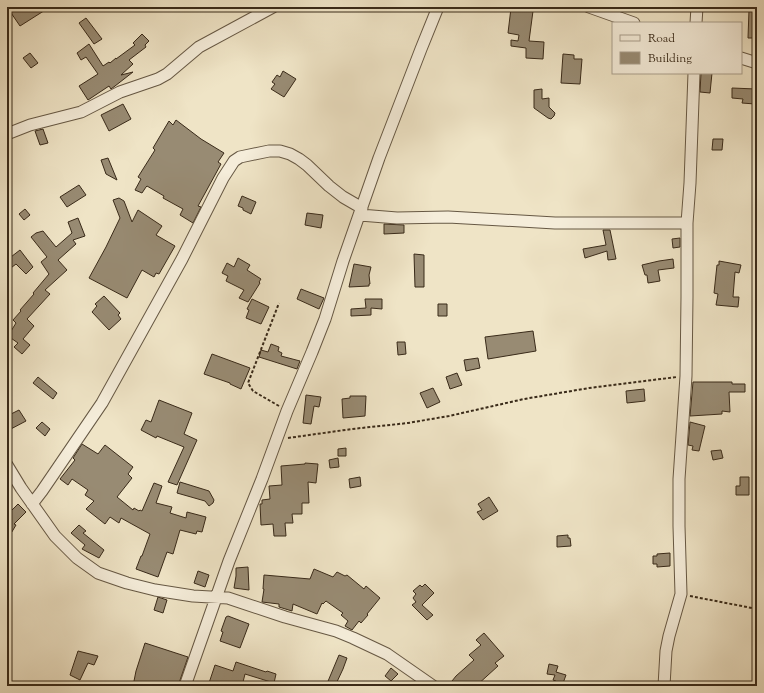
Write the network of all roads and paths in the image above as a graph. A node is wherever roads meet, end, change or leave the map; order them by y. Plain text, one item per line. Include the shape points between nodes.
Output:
1 (273, 7) edge
2 (438, 7) edge
3 (589, 7) edge
4 (697, 7) edge
5 (631, 22) edge
6 (696, 22) edge
7 (742, 58) edge
8 (757, 63) edge
9 (694, 74) edge
10 (7, 134) edge
11 (361, 212) junction
12 (687, 223) junction
13 (279, 303) dead end
14 (686, 376) junction
15 (287, 411) junction
16 (276, 440) junction
17 (7, 465) edge
18 (32, 504) junction
19 (681, 594) junction
20 (216, 597) junction
21 (757, 609) edge
22 (185, 686) edge
23 (433, 686) edge
24 (664, 686) edge

1 - 10 street via 199,47 158,79 120,92 81,112 30,125
2 - 11 street via 400,102
3 - 5 street
4 - 6 street
7 - 8 street
9 - 12 street
11 - 12 street via 397,218 448,216 555,224
11 - 15 street via 325,320
11 - 18 street via 300,159 290,154 269,151 240,157 234,161 102,403
12 - 14 street
13 - 15 path via 248,383 253,390
14 - 16 path via 589,388 408,423
14 - 19 street via 679,479
15 - 16 street
16 - 20 street
17 - 18 street
18 - 20 street via 65,547 98,573 154,590
19 - 21 path
19 - 24 street via 666,651
20 - 22 street
20 - 23 street via 233,599 353,638 387,654

